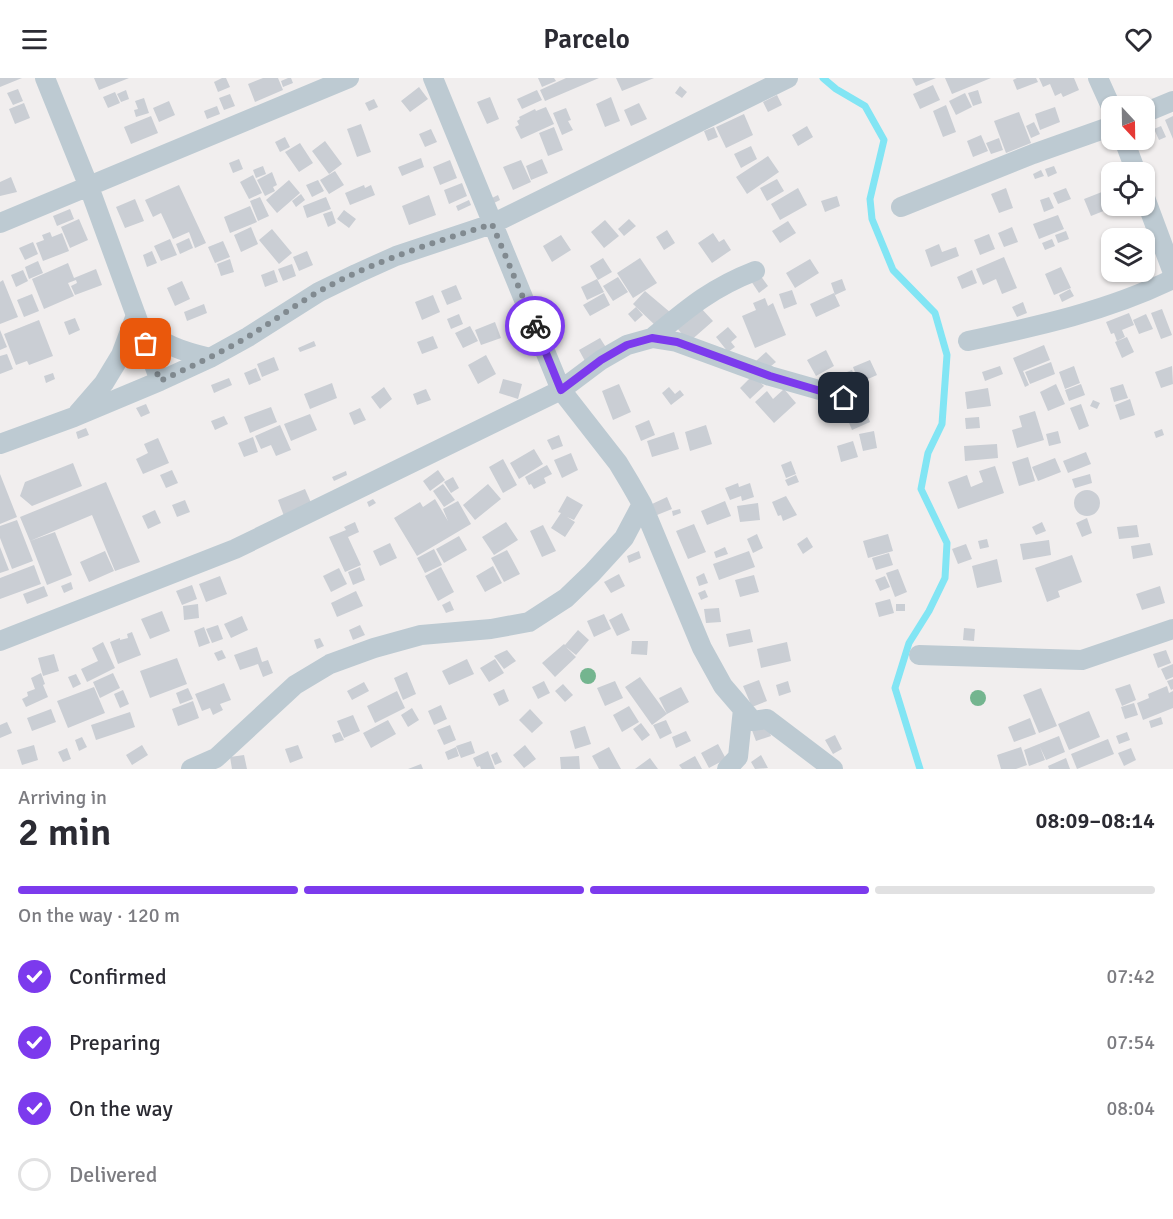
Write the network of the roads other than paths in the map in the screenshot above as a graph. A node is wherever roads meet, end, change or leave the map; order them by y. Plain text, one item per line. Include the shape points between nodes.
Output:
1 (45, 78) edge
2 (349, 78) edge
3 (433, 78) edge
4 (788, 78) edge
5 (1098, 78) edge
6 (1106, 96) edge
7 (1173, 101) edge
8 (1155, 108) edge
9 (1101, 130) edge
10 (89, 187) junction
11 (901, 207) dead end
12 (1152, 216) edge
13 (0, 223) edge
14 (492, 224) junction
15 (754, 271) dead end
16 (1173, 273) edge
17 (1173, 279) edge
18 (138, 320) junction
19 (652, 338) junction
20 (968, 340) dead end
21 (210, 358) junction
22 (160, 381) junction
23 (561, 390) junction
24 (844, 398) dead end
25 (74, 417) junction
26 (0, 444) edge
27 (642, 504) junction
28 (1173, 629) edge
29 (0, 640) edge
30 (919, 655) dead end
31 (743, 709) junction
32 (191, 769) edge
33 (727, 769) edge
34 (833, 769) edge

1 - 10 street
2 - 10 street
3 - 14 street
4 - 14 street
5 - 6 street
7 - 8 street
9 - 11 street
10 - 13 street
10 - 18 street
12 - 16 street
14 - 21 street via 396,256 356,274
14 - 23 street
15 - 19 street via 694,303
17 - 20 street via 1096,310
18 - 21 street via 157,340
18 - 22 street
18 - 25 street via 104,383
19 - 23 street via 627,345
19 - 24 street via 677,342
21 - 22 street
22 - 25 street
23 - 27 street via 618,463
23 - 29 street via 235,549
25 - 26 street
27 - 31 street via 702,648 723,686
27 - 32 street via 624,538 591,573 566,598 529,622 421,635 330,664 295,685 216,758
28 - 30 street via 1082,660
31 - 33 street via 738,757
31 - 34 street via 753,721 767,719

